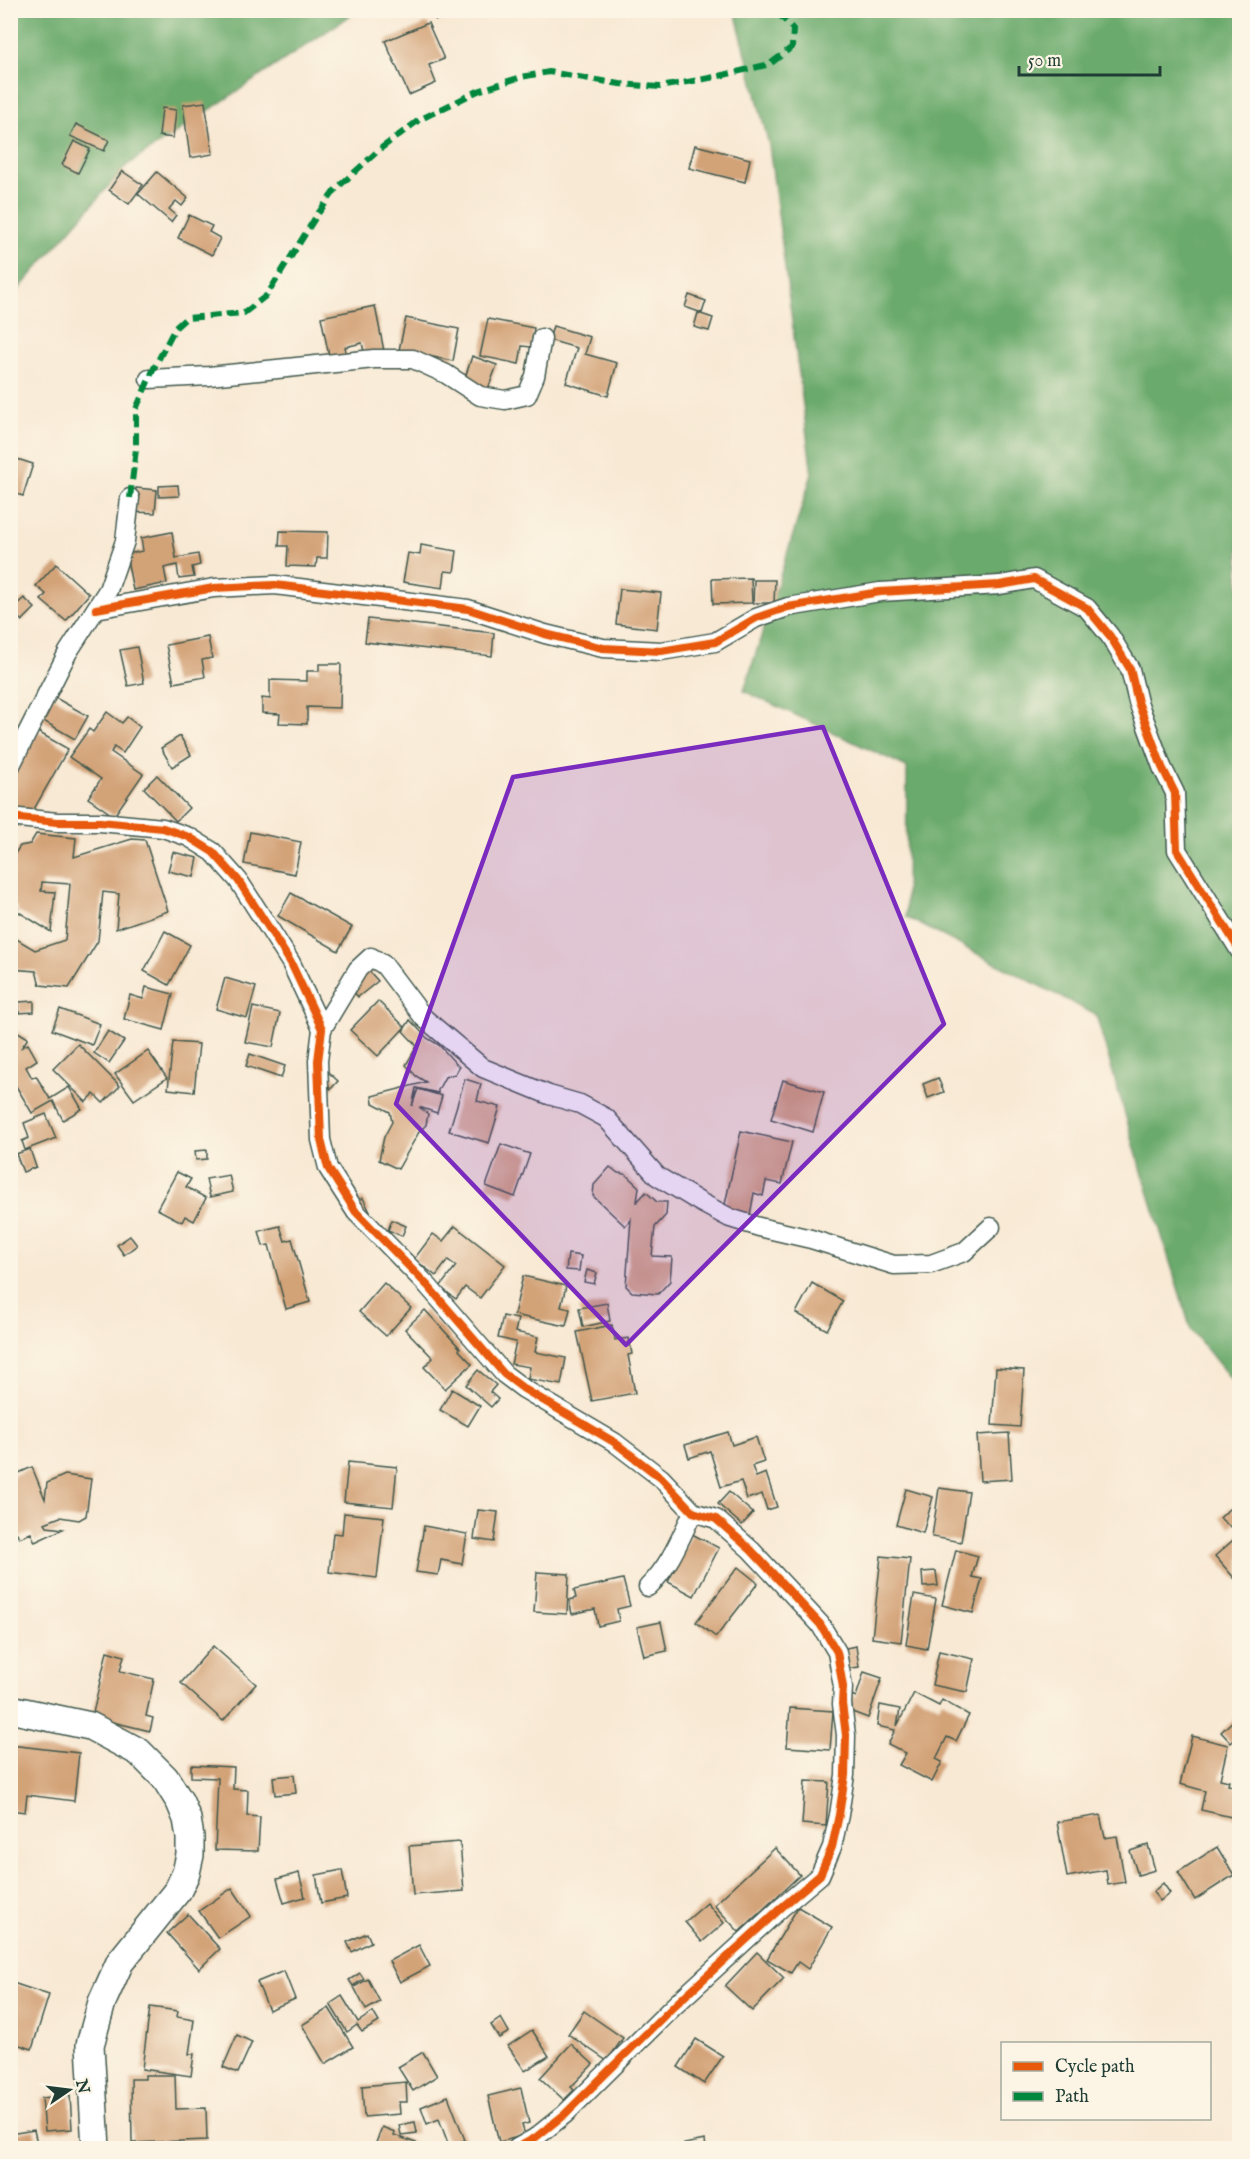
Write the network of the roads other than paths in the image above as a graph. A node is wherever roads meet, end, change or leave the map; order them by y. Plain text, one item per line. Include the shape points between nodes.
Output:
1 (542, 339) dead end
2 (149, 379) dead end
3 (130, 498) dead end
4 (96, 609) junction
5 (10, 767) edge
6 (10, 817) edge
7 (1239, 951) edge
8 (322, 1029) junction
9 (991, 1227) dead end
10 (693, 1512) junction
11 (648, 1587) dead end
12 (10, 1709) edge
13 (96, 2148) edge
14 (517, 2148) edge

1 - 2 street via 527,396 505,400 480,396 413,359
3 - 4 street via 125,541 108,590
4 - 5 street via 68,652
4 - 7 street via 214,588 275,585 468,609 603,648 661,651 715,642 756,618 788,607 880,592 1000,585 1034,579 1087,608 1130,669 1138,702 1175,793 1177,850
6 - 8 street via 163,828 189,837 213,852 238,880 291,963
8 - 9 street via 358,969 371,957 384,965 424,1018 483,1068 580,1104 606,1118 657,1176 730,1218 894,1264 931,1264 964,1252
8 - 10 street via 318,1062 321,1140 328,1168 356,1212 504,1374 614,1442 661,1478
10 - 11 street via 675,1552
10 - 14 street via 716,1519 751,1550 820,1623 837,1652 846,1735 840,1815 832,1847 820,1875 674,2006 565,2114
12 - 13 main road via 90,1726 139,1752 165,1778 187,1819 190,1855 186,1873 178,1890 120,1962 102,2002 90,2045

